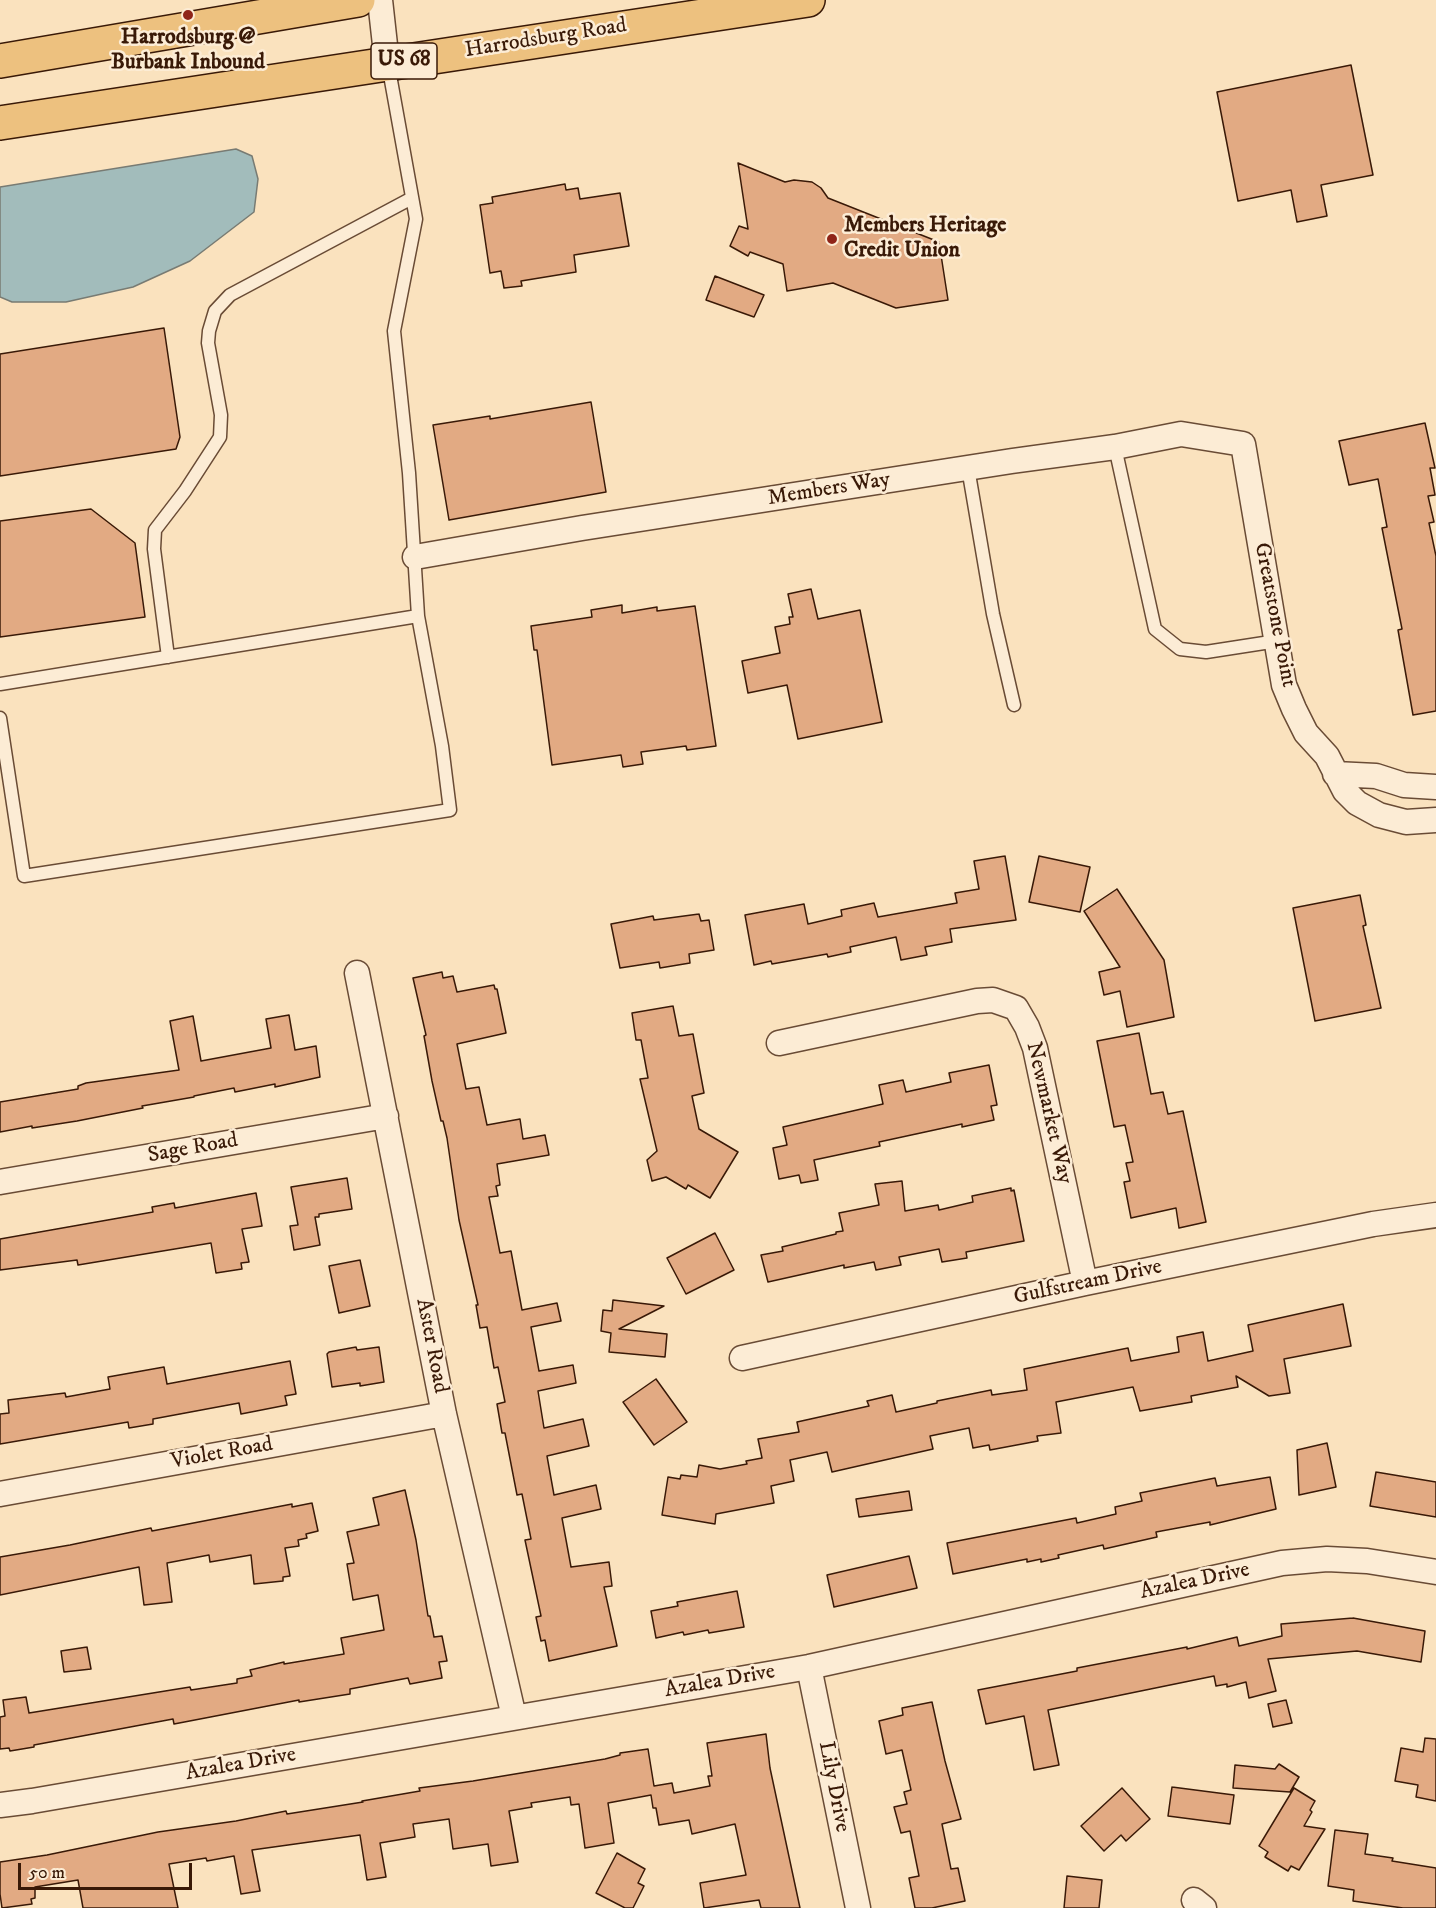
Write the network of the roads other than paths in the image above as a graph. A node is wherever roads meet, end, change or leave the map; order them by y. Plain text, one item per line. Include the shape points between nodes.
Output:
1 (358, 0) edge
2 (380, 0) edge
3 (806, 0) edge
4 (0, 61) edge
5 (387, 63) junction
6 (0, 123) edge
7 (412, 198) junction
8 (1243, 444) joint
9 (1115, 447) junction
10 (968, 468) junction
11 (415, 557) junction
12 (418, 616) junction
13 (1277, 641) junction
14 (168, 657) junction
15 (0, 684) edge
16 (1014, 705) dead end
17 (0, 718) edge
18 (1335, 774) junction
19 (1436, 787) edge
20 (1436, 820) edge
21 (357, 973) dead end
22 (779, 1043) dead end
23 (386, 1116) junction
24 (0, 1182) edge
25 (1436, 1215) edge
26 (1085, 1283) junction
27 (742, 1358) dead end
28 (444, 1414) junction
29 (0, 1494) edge
30 (1436, 1572) edge
31 (809, 1667) junction
32 (514, 1717) junction
33 (0, 1805) edge
34 (858, 1908) edge

1 - 4 main road
2 - 5 street
3 - 5 main road, Harrodsburg Road / US 68
5 - 6 main road, Harrodsburg Road / US 68
5 - 7 lane
7 - 11 lane via 416,219 394,331
7 - 14 lane via 230,296 215,311 208,343 221,415 220,436 155,530
8 - 9 street, Members Way via 1181,434
8 - 13 street, Greatstone Point
9 - 10 street, Members Way
9 - 13 lane via 1155,629 1180,649 1206,652
10 - 11 street, Members Way
10 - 16 lane via 993,614
11 - 12 lane
12 - 14 lane
12 - 17 lane via 450,810 24,876
13 - 18 street, Greatstone Point via 1284,685 1293,709 1306,733 1327,756
14 - 15 lane
18 - 19 street via 1376,776 1404,785
18 - 20 street, Greatstone Point via 1357,804 1379,815 1406,822
21 - 23 street, Aster Road
22 - 26 street, Newmarket Way via 977,1001 993,1000 1016,1008 1035,1048
23 - 24 street, Sage Road
23 - 28 street, Aster Road
25 - 26 street, Gulfstream Drive via 1373,1224
26 - 27 street, Gulfstream Drive
28 - 29 street, Violet Road
28 - 32 street, Aster Road
30 - 31 street, Azalea Drive via 1367,1561 1282,1563
31 - 32 street, Azalea Drive
31 - 34 street, Lily Drive
32 - 33 street, Azalea Drive

